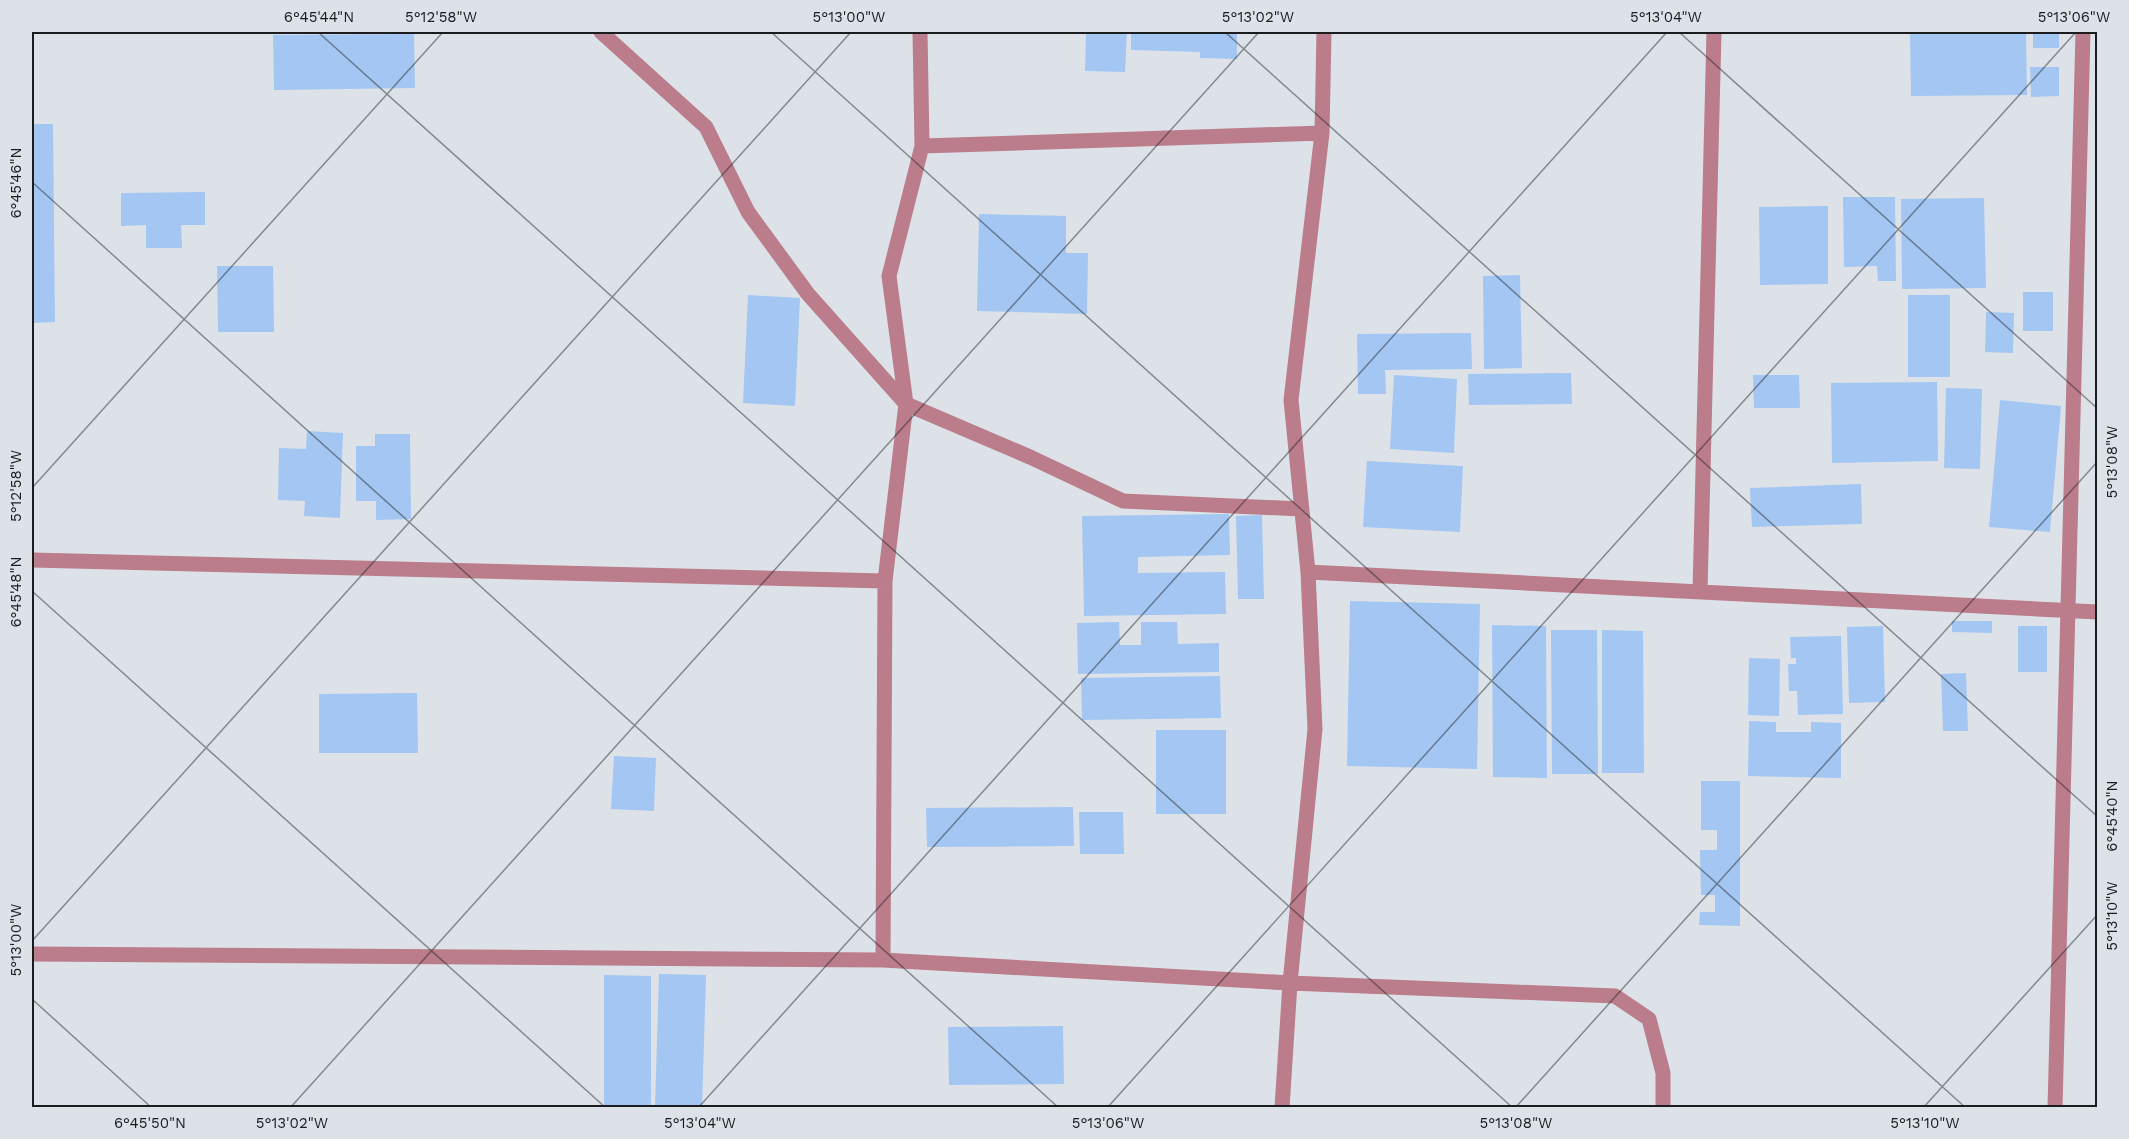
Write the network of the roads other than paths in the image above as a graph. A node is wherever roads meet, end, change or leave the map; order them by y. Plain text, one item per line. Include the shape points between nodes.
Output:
1 (601, 32) edge
2 (920, 32) edge
3 (1324, 32) edge
4 (1714, 32) edge
5 (2083, 32) edge
6 (1322, 133) junction
7 (922, 146) junction
8 (906, 405) junction
9 (1302, 509) junction
10 (32, 560) edge
11 (1308, 572) junction
12 (885, 581) junction
13 (1700, 591) junction
14 (2069, 610) junction
15 (2097, 612) edge
16 (32, 954) edge
17 (883, 960) junction
18 (1290, 983) junction
19 (1282, 1107) edge
20 (1663, 1107) edge
21 (2055, 1107) edge

1 - 8 street via 706,127 748,212 808,294
2 - 7 street
3 - 6 street
4 - 13 street
5 - 14 street
6 - 7 street
6 - 9 street via 1292,400
7 - 8 street via 889,276
8 - 9 street via 1123,501
8 - 12 street
9 - 11 street
10 - 12 street
11 - 13 street
11 - 18 street via 1315,729
12 - 17 street
13 - 14 street
14 - 15 street
14 - 21 street
16 - 17 street
17 - 18 street
18 - 19 street
18 - 20 street via 1615,996 1649,1019 1663,1073

